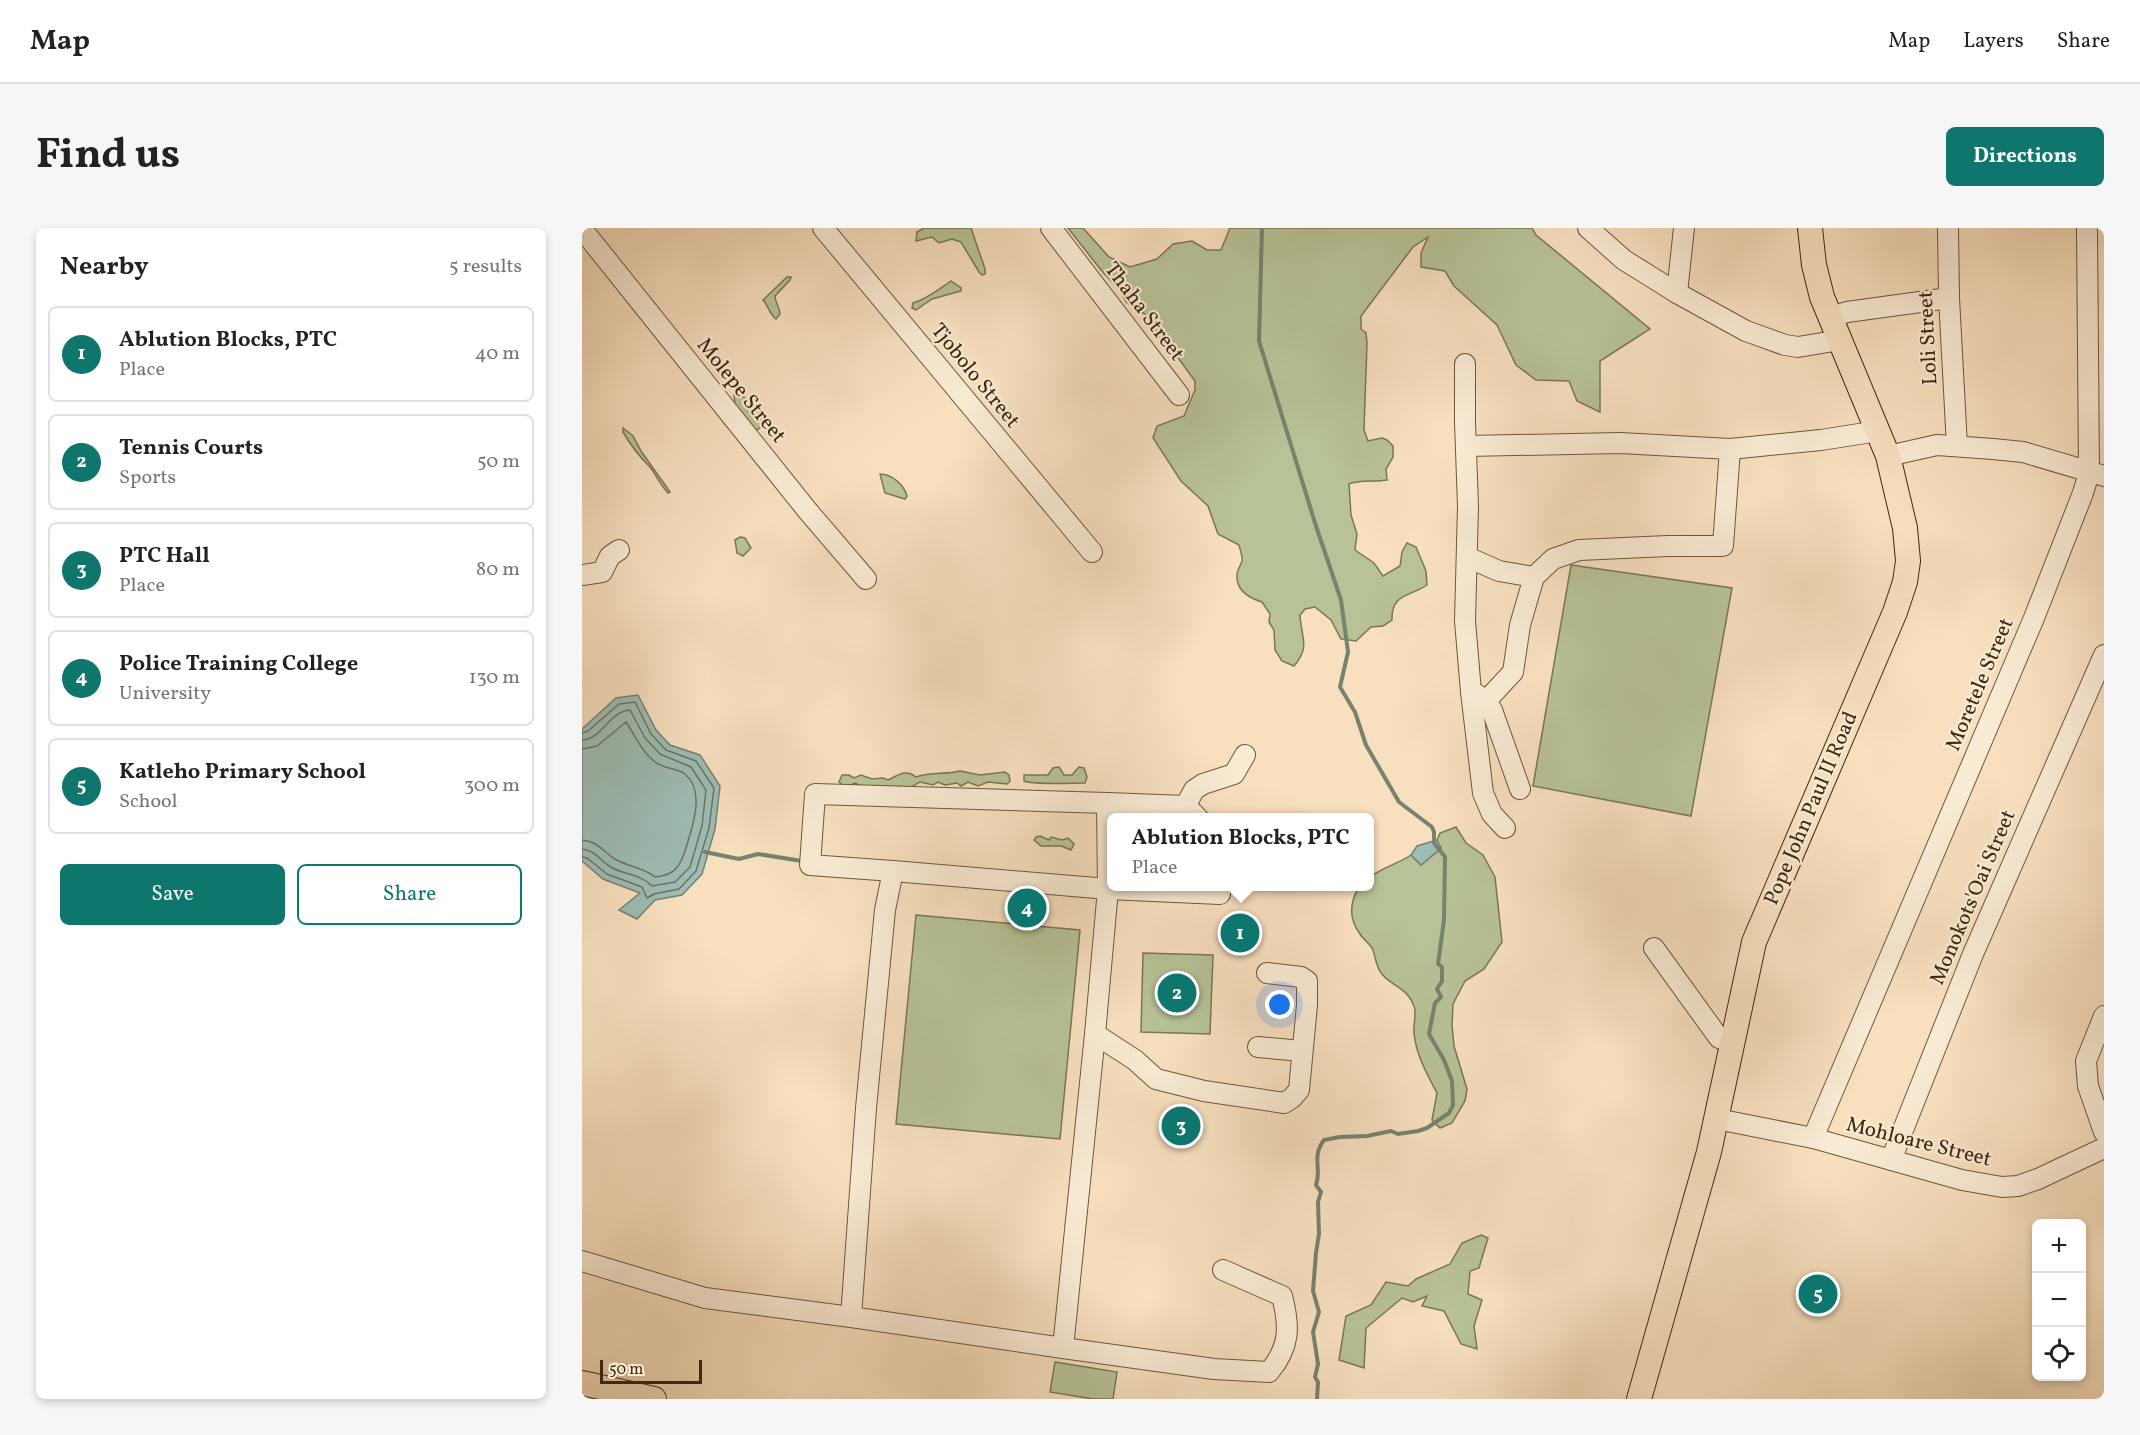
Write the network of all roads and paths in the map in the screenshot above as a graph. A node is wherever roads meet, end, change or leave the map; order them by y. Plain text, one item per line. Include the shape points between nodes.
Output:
1 (823, 228) edge
2 (1051, 228) edge
3 (1588, 228) edge
4 (1684, 228) edge
5 (1810, 228) edge
6 (1948, 228) edge
7 (2087, 228) edge
8 (582, 229) edge
9 (1677, 293) junction
10 (1949, 298) junction
11 (1831, 317) junction
12 (1840, 340) junction
13 (1465, 364) dead end
14 (1179, 395) dead end
15 (1878, 431) junction
16 (1467, 446) junction
17 (1957, 446) junction
18 (1730, 449) junction
19 (1888, 456) junction
20 (2097, 475) edge
21 (619, 550) dead end
22 (1092, 552) dead end
23 (1467, 557) junction
24 (582, 575) edge
25 (1534, 577) junction
26 (866, 579) dead end
27 (2104, 655) edge
28 (1479, 696) junction
29 (1245, 755) dead end
30 (1520, 789) dead end
31 (1107, 802) junction
32 (1107, 813) edge
33 (1181, 813) edge
34 (1188, 813) edge
35 (1505, 828) dead end
36 (893, 871) junction
37 (1107, 887) edge
38 (1109, 891) edge
39 (1172, 891) edge
40 (1220, 891) edge
41 (1654, 948) dead end
42 (1267, 973) dead end
43 (2104, 1016) edge
44 (1095, 1034) junction
45 (1732, 1042) junction
46 (1258, 1047) dead end
47 (1302, 1051) junction
48 (1717, 1119) junction
49 (2104, 1132) edge
50 (1813, 1138) junction
51 (2104, 1148) edge
52 (1891, 1160) junction
53 (582, 1261) edge
54 (1223, 1270) dead end
55 (851, 1317) junction
56 (1064, 1348) junction
57 (582, 1383) edge
58 (654, 1399) edge
59 (1639, 1399) edge

1 - 22 street, Tjobolo Street
2 - 14 street, Thaha Street
3 - 9 street via 1624,260
4 - 9 street
5 - 11 main road, Pope John Paul II Road via 1814,264
6 - 10 street, Loli Street
7 - 20 street, Moretele Street
8 - 26 street, Molepe Street
9 - 12 street via 1746,332 1785,345 1798,347
10 - 11 street
10 - 17 street, Loli Street
11 - 12 main road, Pope John Paul II Road
12 - 15 main road, Pope John Paul II Road
13 - 16 street
15 - 18 street
15 - 19 main road, Pope John Paul II Road
16 - 18 street via 1620,442
16 - 23 street
17 - 19 street via 1937,445
17 - 20 street via 2023,452
18 - 25 street via 1723,546 1579,550 1553,559
19 - 45 main road, Pope John Paul II Road via 1908,545 1905,582 1754,942
20 - 50 street, Moretele Street via 2083,493 2034,618
21 - 24 street via 610,556 602,572
23 - 25 street via 1499,571
23 - 28 street via 1465,621
25 - 28 street via 1513,672
27 - 52 street, Monokots'Oai Street via 1973,954
28 - 30 street via 1504,740
28 - 35 street via 1483,793 1492,814
29 - 34 street via 1234,774 1194,790
31 - 32 street
31 - 33 street
31 - 36 street via 815,794 810,865
36 - 37 street
36 - 55 street via 885,910 866,1108
38 - 44 street
39 - 40 street via 1220,894
41 - 45 street via 1719,1038
42 - 47 street via 1307,981
43 - 49 street via 2086,1061 2088,1086
44 - 47 street via 1156,1079 1284,1104 1299,1090
44 - 56 street
45 - 48 main road, Pope John Paul II Road
46 - 47 street
48 - 50 street, Mohloare Street
48 - 59 main road, Pope John Paul II Road
50 - 52 street, Mohloare Street
51 - 52 street, Mohloare Street via 2018,1186 2002,1187
53 - 55 street via 705,1298
54 - 56 street via 1282,1296 1288,1338 1269,1372 1214,1369
55 - 56 street
57 - 58 main road

